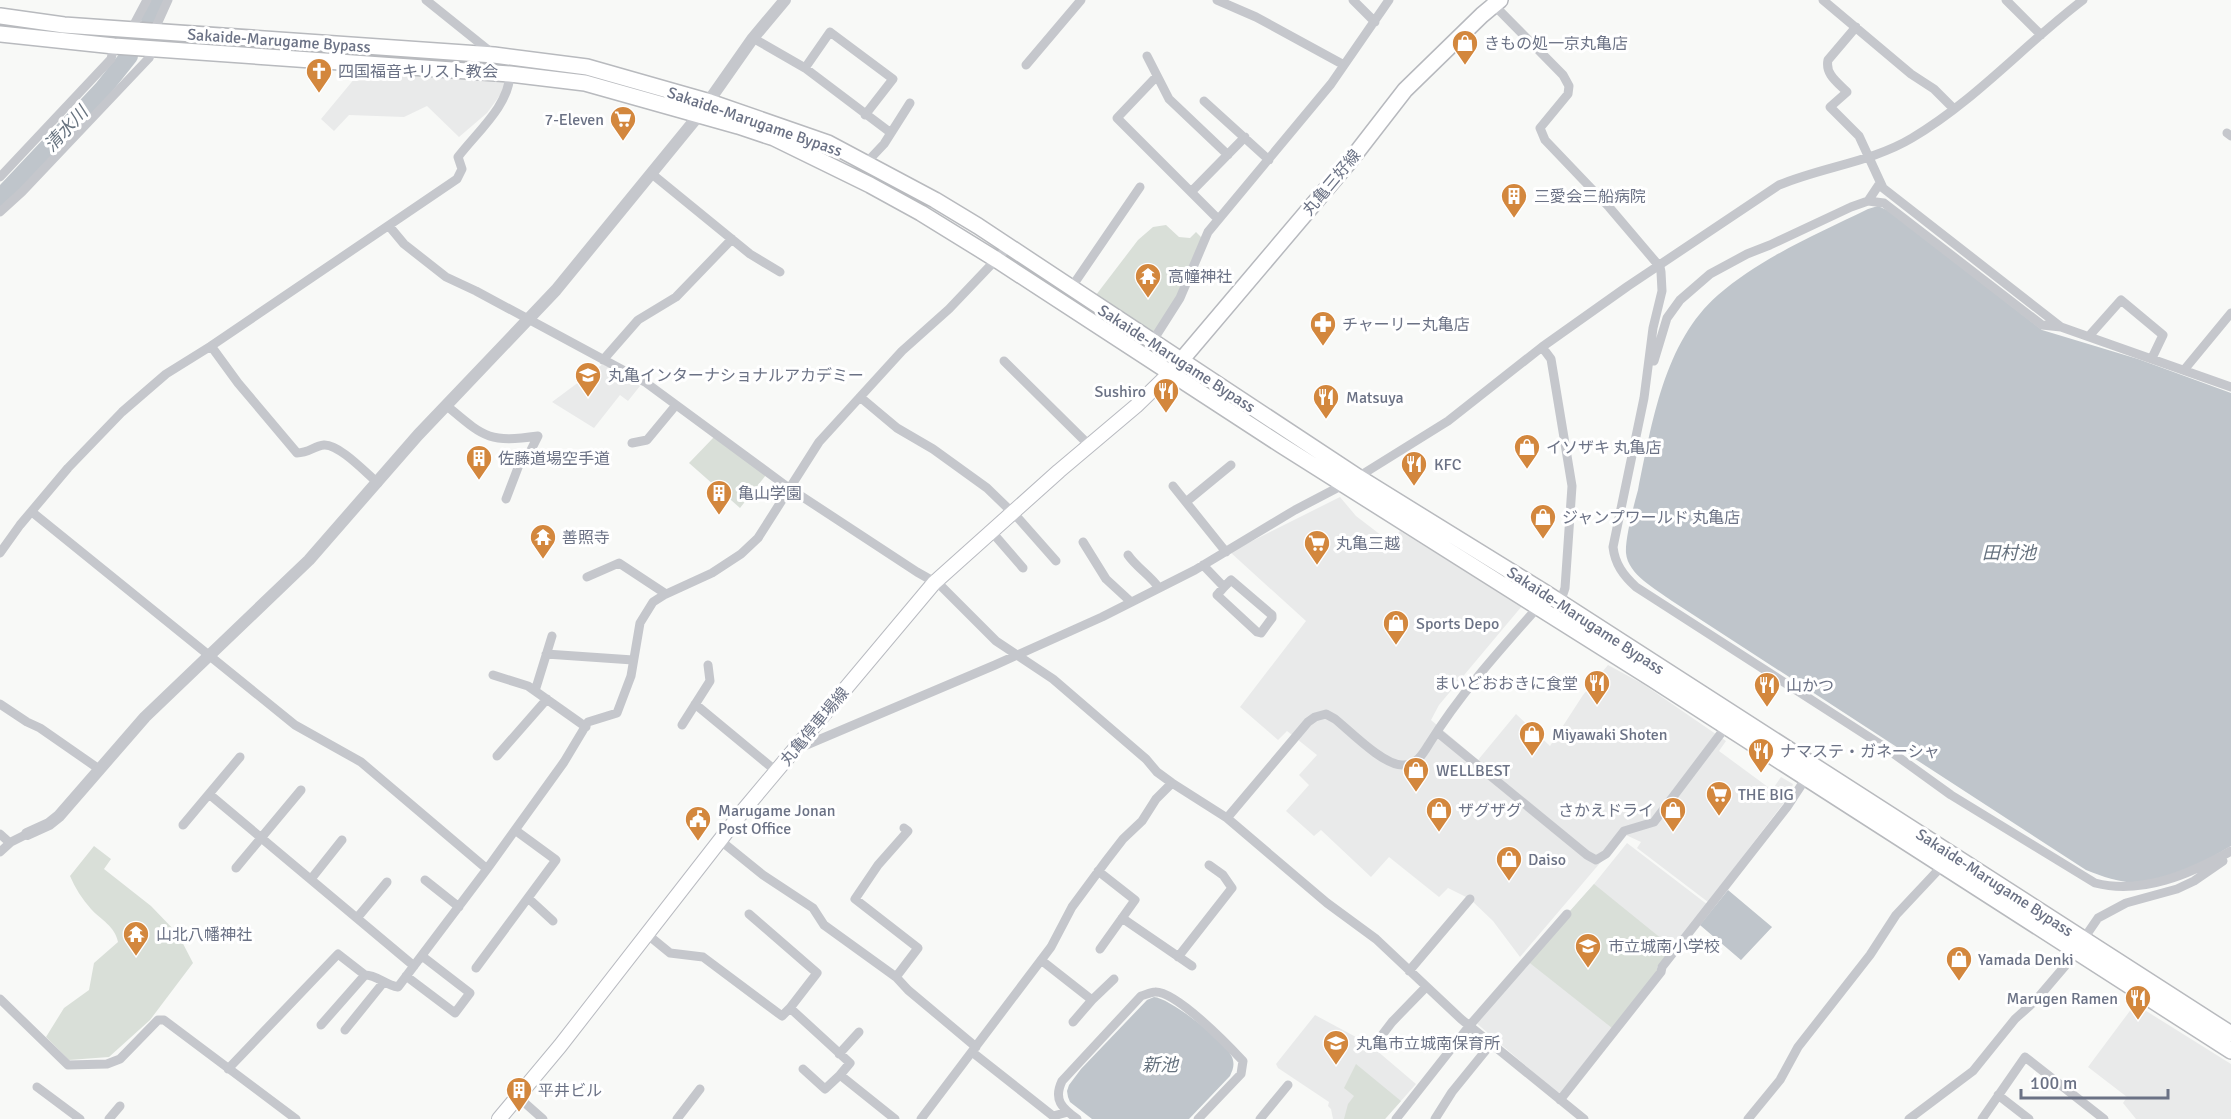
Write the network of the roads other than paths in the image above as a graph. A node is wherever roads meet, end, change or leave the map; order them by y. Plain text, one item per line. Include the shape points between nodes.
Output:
1 (147, 0) edge
2 (168, 0) edge
3 (426, 0) edge
4 (785, 0) edge
5 (1081, 0) edge
6 (1217, 0) edge
7 (1353, 0) edge
8 (1389, 0) edge
9 (1823, 0) edge
10 (2006, 0) edge
11 (2083, 0) edge
12 (1494, 2) edge
13 (0, 16) edge
14 (1374, 22) junction
15 (1856, 27) junction
16 (131, 30) junction
17 (154, 31) junction
18 (0, 34) edge
19 (2041, 35) junction
20 (753, 39) junction
21 (114, 45) junction
22 (153, 48) junction
23 (494, 56) junction
24 (1147, 56) dead end
25 (1026, 65) dead end
26 (1344, 65) junction
27 (805, 68) junction
28 (510, 74) junction
29 (1157, 76) junction
30 (1204, 101) dead end
31 (710, 102) junction
32 (910, 103) dead end
33 (1954, 109) junction
34 (699, 115) junction
35 (865, 115) junction
36 (891, 133) junction
37 (1245, 137) junction
38 (1228, 155) junction
39 (1869, 156) junction
40 (1269, 160) junction
41 (867, 162) junction
42 (652, 174) junction
43 (0, 177) edge
44 (1880, 183) junction
45 (1140, 187) dead end
46 (1191, 192) junction
47 (1868, 201) junction
48 (0, 212) edge
49 (1218, 219) junction
50 (389, 226) junction
51 (732, 239) junction
52 (1009, 246) junction
53 (997, 260) junction
54 (1660, 267) junction
55 (780, 272) dead end
56 (1071, 288) junction
57 (2231, 314) edge
58 (529, 320) junction
59 (2061, 327) junction
60 (2089, 336) junction
61 (1152, 342) junction
62 (211, 346) junction
63 (1542, 347) junction
64 (2152, 358) junction
65 (603, 360) junction
66 (1004, 361) dead end
67 (1176, 366) junction
68 (2184, 370) junction
69 (2231, 387) edge
70 (860, 397) junction
71 (1644, 398) junction
72 (676, 405) junction
73 (447, 406) junction
74 (632, 444) dead end
75 (1090, 446) junction
76 (1231, 465) dead end
77 (1358, 477) junction
78 (378, 483) junction
79 (1343, 485) junction
80 (1173, 486) dead end
81 (789, 488) junction
82 (506, 499) dead end
83 (1186, 502) junction
84 (32, 512) junction
85 (1012, 513) junction
86 (991, 531) junction
87 (1083, 542) dead end
88 (1226, 552) junction
89 (0, 553) edge
90 (1128, 555) dead end
91 (1056, 561) dead end
92 (1203, 565) junction
93 (1023, 568) dead end
94 (587, 577) dead end
95 (934, 583) junction
96 (1224, 586) junction
97 (1160, 588) junction
98 (666, 594) junction
99 (1131, 602) junction
100 (1560, 603) junction
101 (1538, 607) junction
102 (552, 636) dead end
103 (546, 654) junction
104 (1018, 655) junction
105 (207, 656) junction
106 (633, 660) junction
107 (708, 665) dead end
108 (493, 675) dead end
109 (535, 691) junction
110 (547, 699) junction
111 (695, 704) junction
112 (0, 705) edge
113 (1730, 721) junction
114 (682, 725) dead end
115 (586, 727) junction
116 (1437, 732) junction
117 (792, 751) junction
118 (497, 756) dead end
119 (240, 758) dead end
120 (99, 769) junction
121 (776, 771) junction
122 (1806, 778) junction
123 (1172, 783) junction
124 (301, 790) dead end
125 (209, 794) junction
126 (1227, 818) junction
127 (183, 825) dead end
128 (904, 828) dead end
129 (515, 830) junction
130 (0, 834) edge
131 (27, 834) joint
132 (261, 838) junction
133 (342, 840) dead end
134 (721, 841) junction
135 (10, 843) junction
136 (0, 852) edge
137 (2231, 852) edge
138 (1209, 866) dead end
139 (1942, 866) junction
140 (236, 868) dead end
141 (488, 868) junction
142 (1098, 871) junction
143 (311, 879) junction
144 (425, 880) dead end
145 (387, 882) dead end
146 (528, 898) junction
147 (1470, 899) dead end
148 (459, 907) junction
149 (749, 914) dead end
150 (1567, 914) dead end
151 (357, 918) junction
152 (1122, 918) junction
153 (553, 921) dead end
154 (648, 935) junction
155 (2080, 945) junction
156 (1100, 949) dead end
157 (422, 956) junction
158 (1178, 957) junction
159 (1041, 960) junction
160 (414, 966) junction
161 (1192, 966) dead end
162 (476, 968) dead end
163 (1409, 971) junction
164 (365, 975) junction
165 (406, 976) junction
166 (896, 977) junction
167 (1114, 979) dead end
168 (383, 983) junction
169 (1426, 987) junction
170 (0, 999) edge
171 (1092, 1000) junction
172 (790, 1008) junction
173 (1072, 1022) dead end
174 (321, 1025) dead end
175 (1470, 1025) junction
176 (345, 1030) dead end
177 (859, 1032) dead end
178 (2231, 1034) edge
179 (1491, 1044) junction
180 (1373, 1047) dead end
181 (974, 1050) junction
182 (2231, 1052) edge
183 (839, 1054) junction
184 (228, 1069) junction
185 (803, 1069) dead end
186 (840, 1075) junction
187 (1288, 1085) dead end
188 (37, 1088) dead end
189 (700, 1089) dead end
190 (1998, 1095) junction
191 (517, 1096) junction
192 (1560, 1100) junction
193 (120, 1106) dead end
194 (1068, 1112) junction
195 (80, 1119) edge
196 (109, 1119) edge
197 (296, 1119) edge
198 (499, 1119) edge
199 (543, 1119) edge
200 (677, 1119) edge
201 (895, 1119) edge
202 (921, 1119) edge
203 (1077, 1119) edge
204 (1198, 1119) edge
205 (1260, 1119) edge
206 (1396, 1119) edge
207 (1435, 1119) edge
208 (1584, 1119) edge
209 (1748, 1119) edge
210 (1909, 1119) edge
211 (1982, 1119) edge
212 (2029, 1119) edge
213 (2104, 1119) edge

1 - 16 street
2 - 17 street
3 - 23 street
4 - 20 street
5 - 25 street
6 - 26 street
7 - 14 street
8 - 14 street
9 - 15 street
10 - 19 street
11 - 19 street
12 - 54 street via 1569,86 1568,94 1540,128 1545,140
12 - 67 main road, 丸亀三好線 via 1405,90 1350,161
13 - 16 main road, Sakaide-Marugame Bypass
14 - 26 street
15 - 33 street
15 - 39 street via 1828,60 1829,73 1847,92 1830,107 1858,136
16 - 17 main road, Sakaide-Marugame Bypass
17 - 23 main road, Sakaide-Marugame Bypass
18 - 21 main road, Sakaide-Marugame Bypass
19 - 33 street
20 - 27 street
20 - 31 street
21 - 22 main road, Sakaide-Marugame Bypass
21 - 43 street via 111,59
22 - 28 main road, Sakaide-Marugame Bypass
22 - 48 street via 149,58
23 - 31 main road, Sakaide-Marugame Bypass via 587,67
24 - 29 street
26 - 40 street
27 - 35 street
27 - 35 street via 830,32 893,79
28 - 34 main road, Sakaide-Marugame Bypass via 585,83
28 - 50 street via 510,84 492,116 458,157 462,169 457,179
29 - 38 street via 1169,99
29 - 46 street via 1117,118
30 - 37 street
31 - 34 street
31 - 41 main road, Sakaide-Marugame Bypass via 828,143
32 - 36 street
33 - 39 street via 1912,138
34 - 42 street
34 - 53 main road, Sakaide-Marugame Bypass via 774,138 816,158 921,213
35 - 36 street
36 - 41 street
37 - 38 street
37 - 40 street
38 - 46 street
39 - 44 street
39 - 54 street via 1779,185
40 - 49 street
41 - 52 main road, Sakaide-Marugame Bypass
42 - 51 street
42 - 58 street
44 - 47 street
44 - 59 street
45 - 56 street
46 - 49 street
47 - 59 street via 1884,203 2042,325
47 - 71 street via 1727,264 1680,300 1661,334
49 - 61 street via 1208,231 1180,298
50 - 58 street via 404,244 446,277
50 - 62 street
51 - 55 street
51 - 65 street via 676,297 638,320
52 - 53 street
52 - 56 main road, Sakaide-Marugame Bypass
53 - 67 main road, Sakaide-Marugame Bypass
53 - 70 street
54 - 63 street
54 - 71 street via 1662,291
56 - 61 main road, Sakaide-Marugame Bypass
57 - 68 street
58 - 65 street
58 - 73 street
59 - 60 street
60 - 64 street
60 - 64 street via 2121,300 2163,335
61 - 67 main road, Sakaide-Marugame Bypass
62 - 78 street via 297,453 326,445 335,447
62 - 84 street via 166,374 122,412
63 - 77 street via 1448,421
63 - 100 street via 1551,359 1572,486 1565,588
64 - 68 street
65 - 72 street via 645,382
66 - 75 street
67 - 75 main road, 丸亀停車場線
67 - 77 main road, Sakaide-Marugame Bypass
67 - 79 main road, Sakaide-Marugame Bypass
68 - 69 street
70 - 81 street via 819,442
70 - 85 street via 890,423 987,488
71 - 137 street via 1613,547 1620,569 1636,587 1952,795 2095,883 2109,886 2161,882 2186,875
72 - 74 street via 647,440
72 - 81 street
73 - 78 street
73 - 82 street via 484,435 499,439 538,435 519,465
75 - 85 main road, 丸亀停車場線
76 - 83 street
77 - 79 street
77 - 100 main road, Sakaide-Marugame Bypass
78 - 105 street via 309,560
79 - 88 street
79 - 101 main road, Sakaide-Marugame Bypass
80 - 83 street
81 - 95 street
81 - 98 street via 758,538 741,554
83 - 88 street
84 - 89 street
84 - 105 street
85 - 86 main road, 丸亀停車場線
85 - 91 street
86 - 93 street
86 - 95 main road, 丸亀停車場線
87 - 99 street via 1106,579
88 - 92 street
90 - 97 street
92 - 96 street
92 - 97 street
94 - 98 street via 619,563
95 - 104 street via 996,641
95 - 117 main road, 丸亀停車場線
96 - 96 street via 1217,595 1261,633 1272,615 1231,580
97 - 99 street
98 - 106 street via 653,602 640,623
99 - 104 street
100 - 113 main road, Sakaide-Marugame Bypass
101 - 113 main road, Sakaide-Marugame Bypass
101 - 116 street via 1473,681
102 - 103 street
103 - 106 street
103 - 109 street
104 - 117 street
104 - 123 street via 1053,679
105 - 120 street
105 - 141 street via 295,725 361,762
106 - 115 street via 617,713 597,718
107 - 111 street via 710,681
108 - 109 street
109 - 110 street
110 - 115 street
110 - 118 street
111 - 114 street
111 - 121 street
112 - 120 street
113 - 116 street via 1654,822 1624,831 1596,860
113 - 122 main road, Sakaide-Marugame Bypass
113 - 155 main road, Sakaide-Marugame Bypass
115 - 129 street
116 - 126 street via 1422,756 1405,766 1396,765 1335,719 1326,714 1315,717
117 - 121 main road, 丸亀停車場線
119 - 125 street
120 - 131 street via 59,816
121 - 134 main road, 丸亀停車場線
122 - 139 main road, Sakaide-Marugame Bypass
122 - 192 street
123 - 126 street
123 - 142 street
124 - 132 street
125 - 127 street
125 - 132 street
126 - 163 street via 1376,939
128 - 166 street via 908,831 855,899 918,948
129 - 141 street
129 - 146 street via 556,860
130 - 135 street
131 - 135 street
132 - 140 street
132 - 143 street
133 - 143 street
134 - 154 main road, 丸亀停車場線
134 - 166 street via 813,908 824,925
135 - 136 street
137 - 155 street via 2194,881 2107,912 2092,924
138 - 158 street via 1232,888
139 - 155 main road, Sakaide-Marugame Bypass
139 - 209 street via 1896,915
141 - 148 street
142 - 152 street via 1135,900
142 - 159 street via 1071,907
143 - 151 street
144 - 148 street
145 - 151 street
146 - 153 street
146 - 162 street
147 - 163 street
148 - 157 street
149 - 172 street via 817,973
150 - 175 street
151 - 160 street
152 - 156 street
152 - 158 street
154 - 172 street via 670,952 703,957 782,1016
154 - 191 main road, 丸亀停車場線
155 - 178 main road, Sakaide-Marugame Bypass
155 - 182 main road, Sakaide-Marugame Bypass
155 - 210 street via 1973,1071
157 - 160 street
157 - 165 street via 470,993 455,1013
158 - 161 street
159 - 171 street
159 - 181 street
160 - 165 street
163 - 169 street
164 - 168 street
164 - 174 street
164 - 184 street via 338,954
165 - 168 street via 398,987
166 - 181 street
167 - 171 street
168 - 176 street
169 - 175 street
169 - 180 street
170 - 184 street via 68,1065 107,1064 120,1059 158,1020 164,1020
171 - 173 street
172 - 183 street
175 - 179 street
175 - 206 street
177 - 183 street
179 - 192 street
179 - 207 street
181 - 194 street via 1053,1116
181 - 202 street
183 - 186 street via 850,1063
184 - 197 street
185 - 186 street via 825,1089
186 - 201 street
187 - 205 street
188 - 195 street
189 - 200 street
190 - 211 street
190 - 212 street
190 - 213 street via 2025,1057
191 - 198 main road, 丸亀停車場線
191 - 199 street
192 - 208 street
193 - 196 street
194 - 203 street
194 - 204 street via 1059,1102 1057,1091 1062,1081 1141,996 1154,992 1164,994 1206,1022 1243,1061 1241,1074

